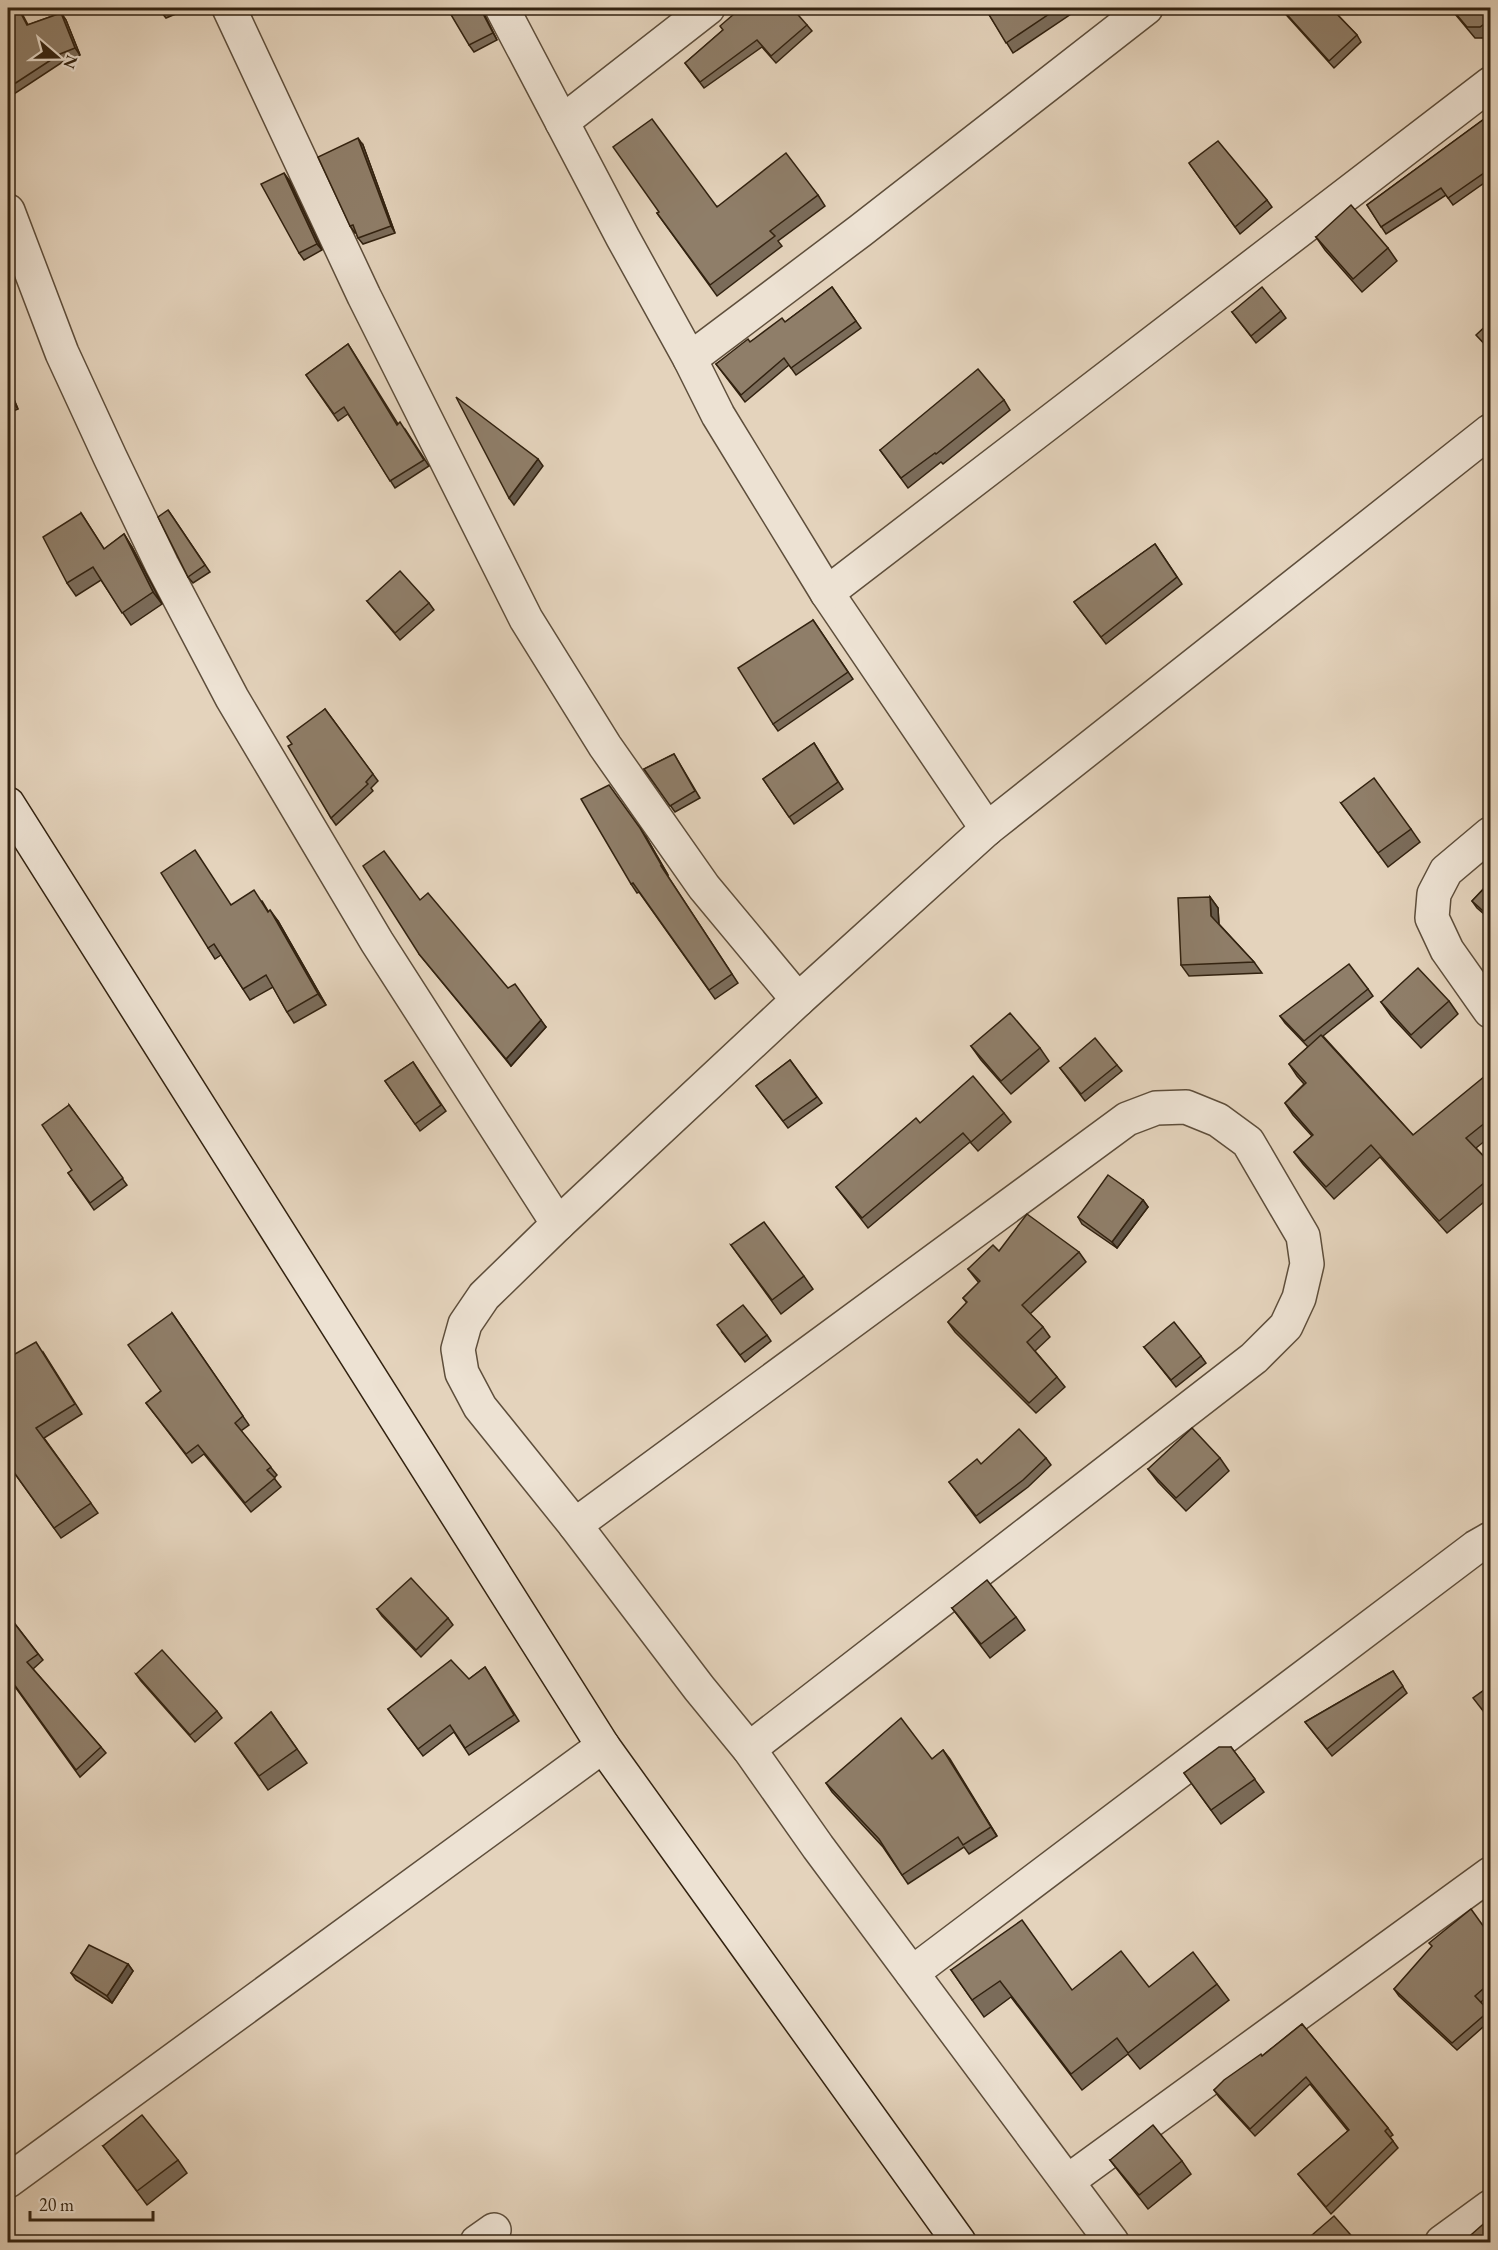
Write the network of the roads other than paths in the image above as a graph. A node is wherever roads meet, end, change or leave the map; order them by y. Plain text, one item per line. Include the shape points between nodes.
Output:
1 (229, 8) edge
2 (502, 8) edge
3 (708, 8) edge
4 (1146, 8) edge
5 (1491, 84) edge
6 (562, 122) junction
7 (8, 211) edge
8 (690, 359) junction
9 (1491, 431) edge
10 (827, 593) junction
11 (8, 804) edge
12 (987, 829) junction
13 (1491, 834) edge
14 (798, 1000) junction
15 (1491, 1011) edge
16 (558, 1224) junction
17 (575, 1525) junction
18 (1491, 1539) edge
19 (603, 1746) junction
20 (749, 1749) junction
21 (1491, 1874) edge
22 (912, 1973) junction
23 (8, 2181) edge
24 (1068, 2181) junction
25 (1491, 2207) edge
26 (958, 2242) edge
27 (1112, 2242) edge
28 (1442, 2242) edge

1 - 14 street via 364,296 526,619 605,747 704,887
2 - 6 street
3 - 6 street
4 - 8 street
5 - 10 street
6 - 8 street
7 - 16 street via 62,353 162,565 232,698 377,942
8 - 10 street via 718,415
9 - 12 street
10 - 12 street
11 - 19 street
12 - 14 street
13 - 15 street via 1446,871 1434,894 1432,918 1447,950
14 - 16 street
16 - 17 street via 484,1296 465,1324 458,1349 462,1373 480,1407
17 - 20 street
17 - 20 street via 1127,1119 1156,1108 1186,1107 1218,1120 1248,1142 1303,1236 1308,1264 1286,1326 1254,1358
18 - 22 street
19 - 23 street
19 - 26 street
20 - 22 street
21 - 24 street
22 - 24 street
24 - 27 street
25 - 28 street

